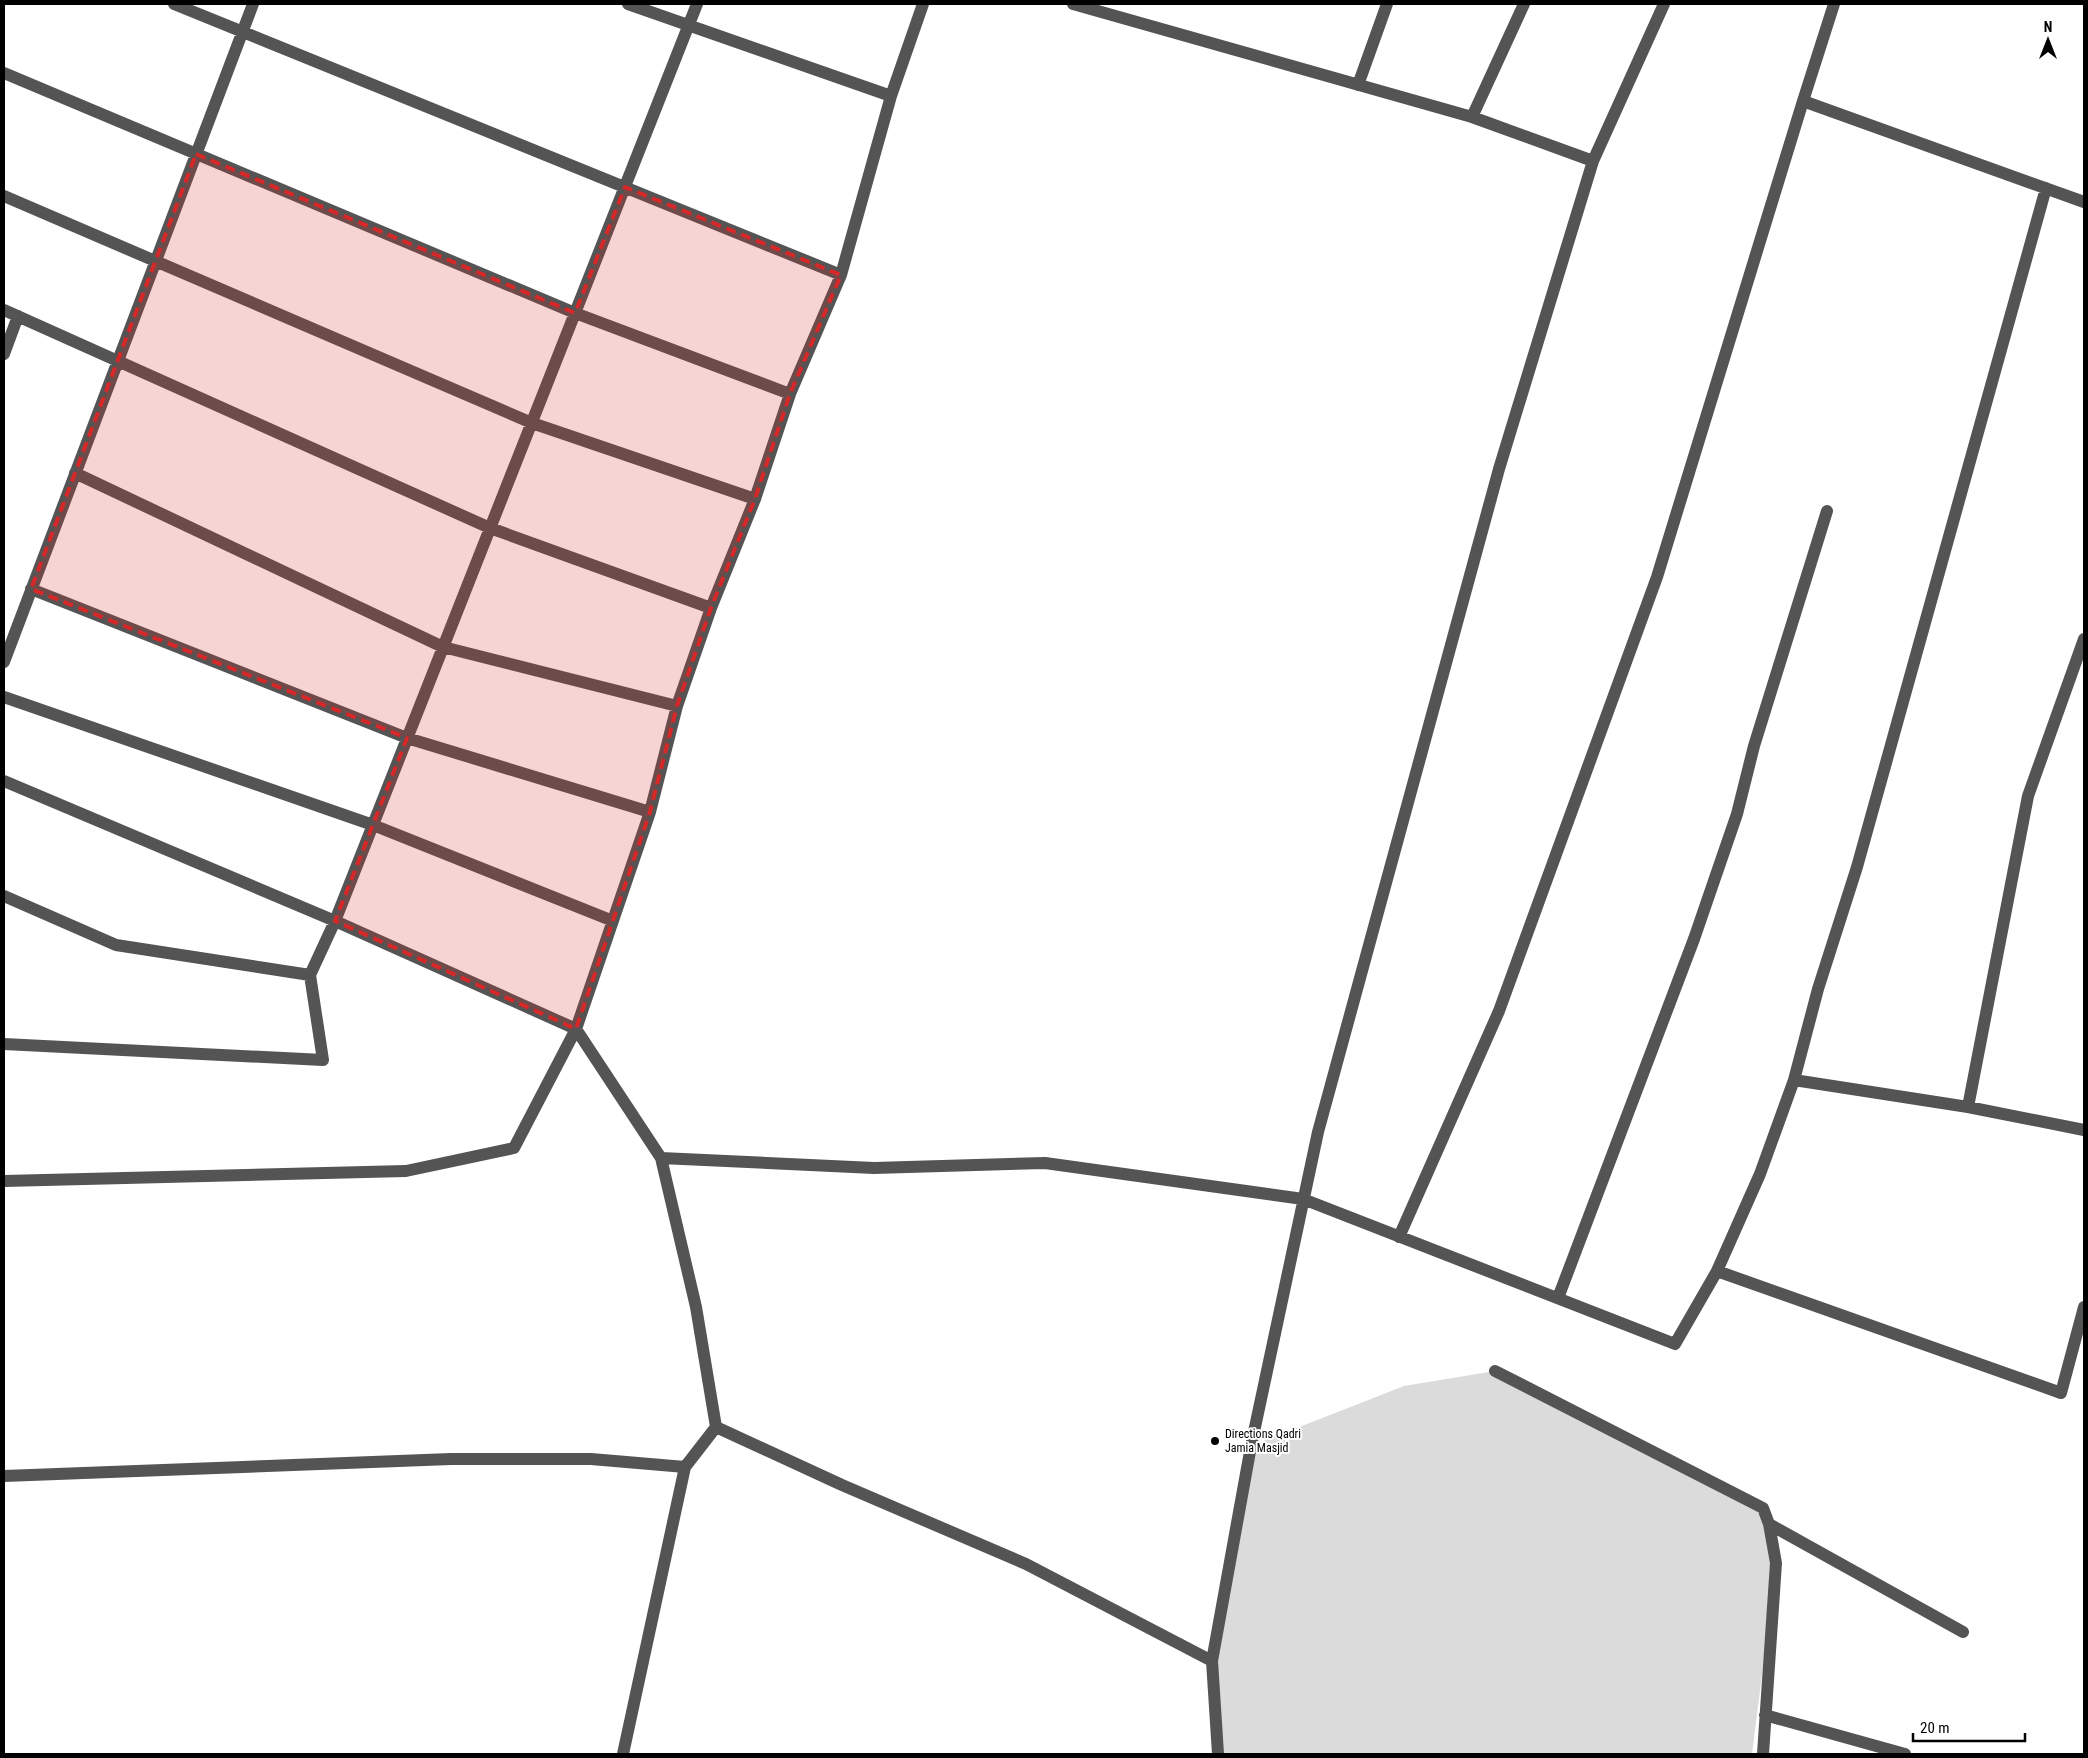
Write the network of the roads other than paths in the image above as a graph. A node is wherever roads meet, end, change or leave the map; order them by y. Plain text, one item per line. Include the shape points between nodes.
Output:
1 (174, 4) edge
2 (253, 4) edge
3 (628, 4) edge
4 (697, 4) edge
5 (923, 4) edge
6 (1073, 4) edge
7 (1387, 4) edge
8 (1524, 4) edge
9 (1664, 4) edge
10 (1834, 4) edge
11 (688, 25) junction
12 (242, 32) junction
13 (4, 73) edge
14 (1358, 84) junction
15 (891, 96) junction
16 (1803, 101) junction
17 (1472, 118) junction
18 (196, 154) junction
19 (1594, 161) junction
20 (625, 187) junction
21 (2046, 188) junction
22 (4, 196) edge
23 (2084, 202) edge
24 (156, 261) junction
25 (840, 275) junction
26 (4, 310) edge
27 (575, 314) junction
28 (18, 316) junction
29 (4, 354) edge
30 (118, 361) junction
31 (790, 394) junction
32 (532, 423) junction
33 (75, 473) junction
34 (755, 499) junction
35 (1827, 511) dead end
36 (490, 528) junction
37 (31, 589) junction
38 (711, 608) junction
39 (2084, 639) edge
40 (443, 648) junction
41 (4, 662) edge
42 (4, 697) edge
43 (677, 706) junction
44 (407, 738) junction
45 (4, 781) edge
46 (650, 812) junction
47 (372, 825) junction
48 (4, 896) edge
49 (335, 921) junction
50 (613, 921) junction
51 (310, 975) junction
52 (576, 1029) junction
53 (4, 1044) edge
54 (1794, 1080) junction
55 (1968, 1107) junction
56 (2084, 1130) edge
57 (661, 1158) junction
58 (4, 1181) edge
59 (1303, 1199) junction
60 (1399, 1237) junction
61 (1717, 1271) junction
62 (1558, 1298) junction
63 (2084, 1307) edge
64 (1495, 1371) dead end
65 (716, 1427) junction
66 (684, 1467) junction
67 (4, 1476) edge
68 (1769, 1524) junction
69 (1963, 1632) dead end
70 (1212, 1662) junction
71 (1765, 1715) junction
72 (623, 1754) edge
73 (1218, 1754) edge
74 (1762, 1754) edge
75 (1905, 1754) edge

1 - 12 street
2 - 12 street
3 - 11 street
4 - 11 street
5 - 15 street
6 - 14 street
7 - 14 street
8 - 17 street
9 - 19 street
10 - 16 street
11 - 15 street
11 - 20 street
12 - 18 street
12 - 20 street
13 - 18 street
14 - 17 street
15 - 25 street
16 - 21 street
16 - 60 street via 1657,577 1499,1011
17 - 19 street
18 - 24 street
18 - 27 street
19 - 59 street via 1494,488 1318,1132
20 - 25 street
20 - 27 street
21 - 23 street
21 - 54 street via 1857,867 1818,989
22 - 24 street
24 - 30 street
24 - 32 street
25 - 31 street
26 - 28 street
27 - 31 street
27 - 32 street
28 - 29 street
28 - 30 street
30 - 33 street
30 - 36 street
31 - 34 street
32 - 34 street
32 - 36 street
33 - 37 street
33 - 40 street
34 - 38 street
35 - 62 street via 1754,746 1737,814 1694,939
36 - 38 street
36 - 40 street
37 - 41 street
37 - 44 street
38 - 43 street
39 - 55 street via 2028,796
40 - 43 street
40 - 44 street
42 - 47 street
43 - 46 street
44 - 46 street
44 - 47 street
45 - 49 street
46 - 50 street
47 - 49 street
47 - 50 street
48 - 51 street via 116,946
49 - 51 street
49 - 52 street
50 - 52 street
51 - 53 street via 323,1060
52 - 57 street
52 - 58 street via 514,1148 406,1171
54 - 55 street
54 - 61 street via 1760,1174
55 - 56 street
57 - 59 street via 874,1168 1045,1162
57 - 65 street via 696,1308
59 - 60 street
59 - 70 street via 1251,1446
60 - 62 street
61 - 62 street via 1675,1344
61 - 63 street via 2062,1393
64 - 68 street via 1763,1508
65 - 66 street
65 - 70 street via 1026,1564
66 - 67 street via 591,1459 450,1459
66 - 72 street
68 - 69 street
68 - 71 street via 1776,1562
70 - 73 street
71 - 74 street
71 - 75 street

